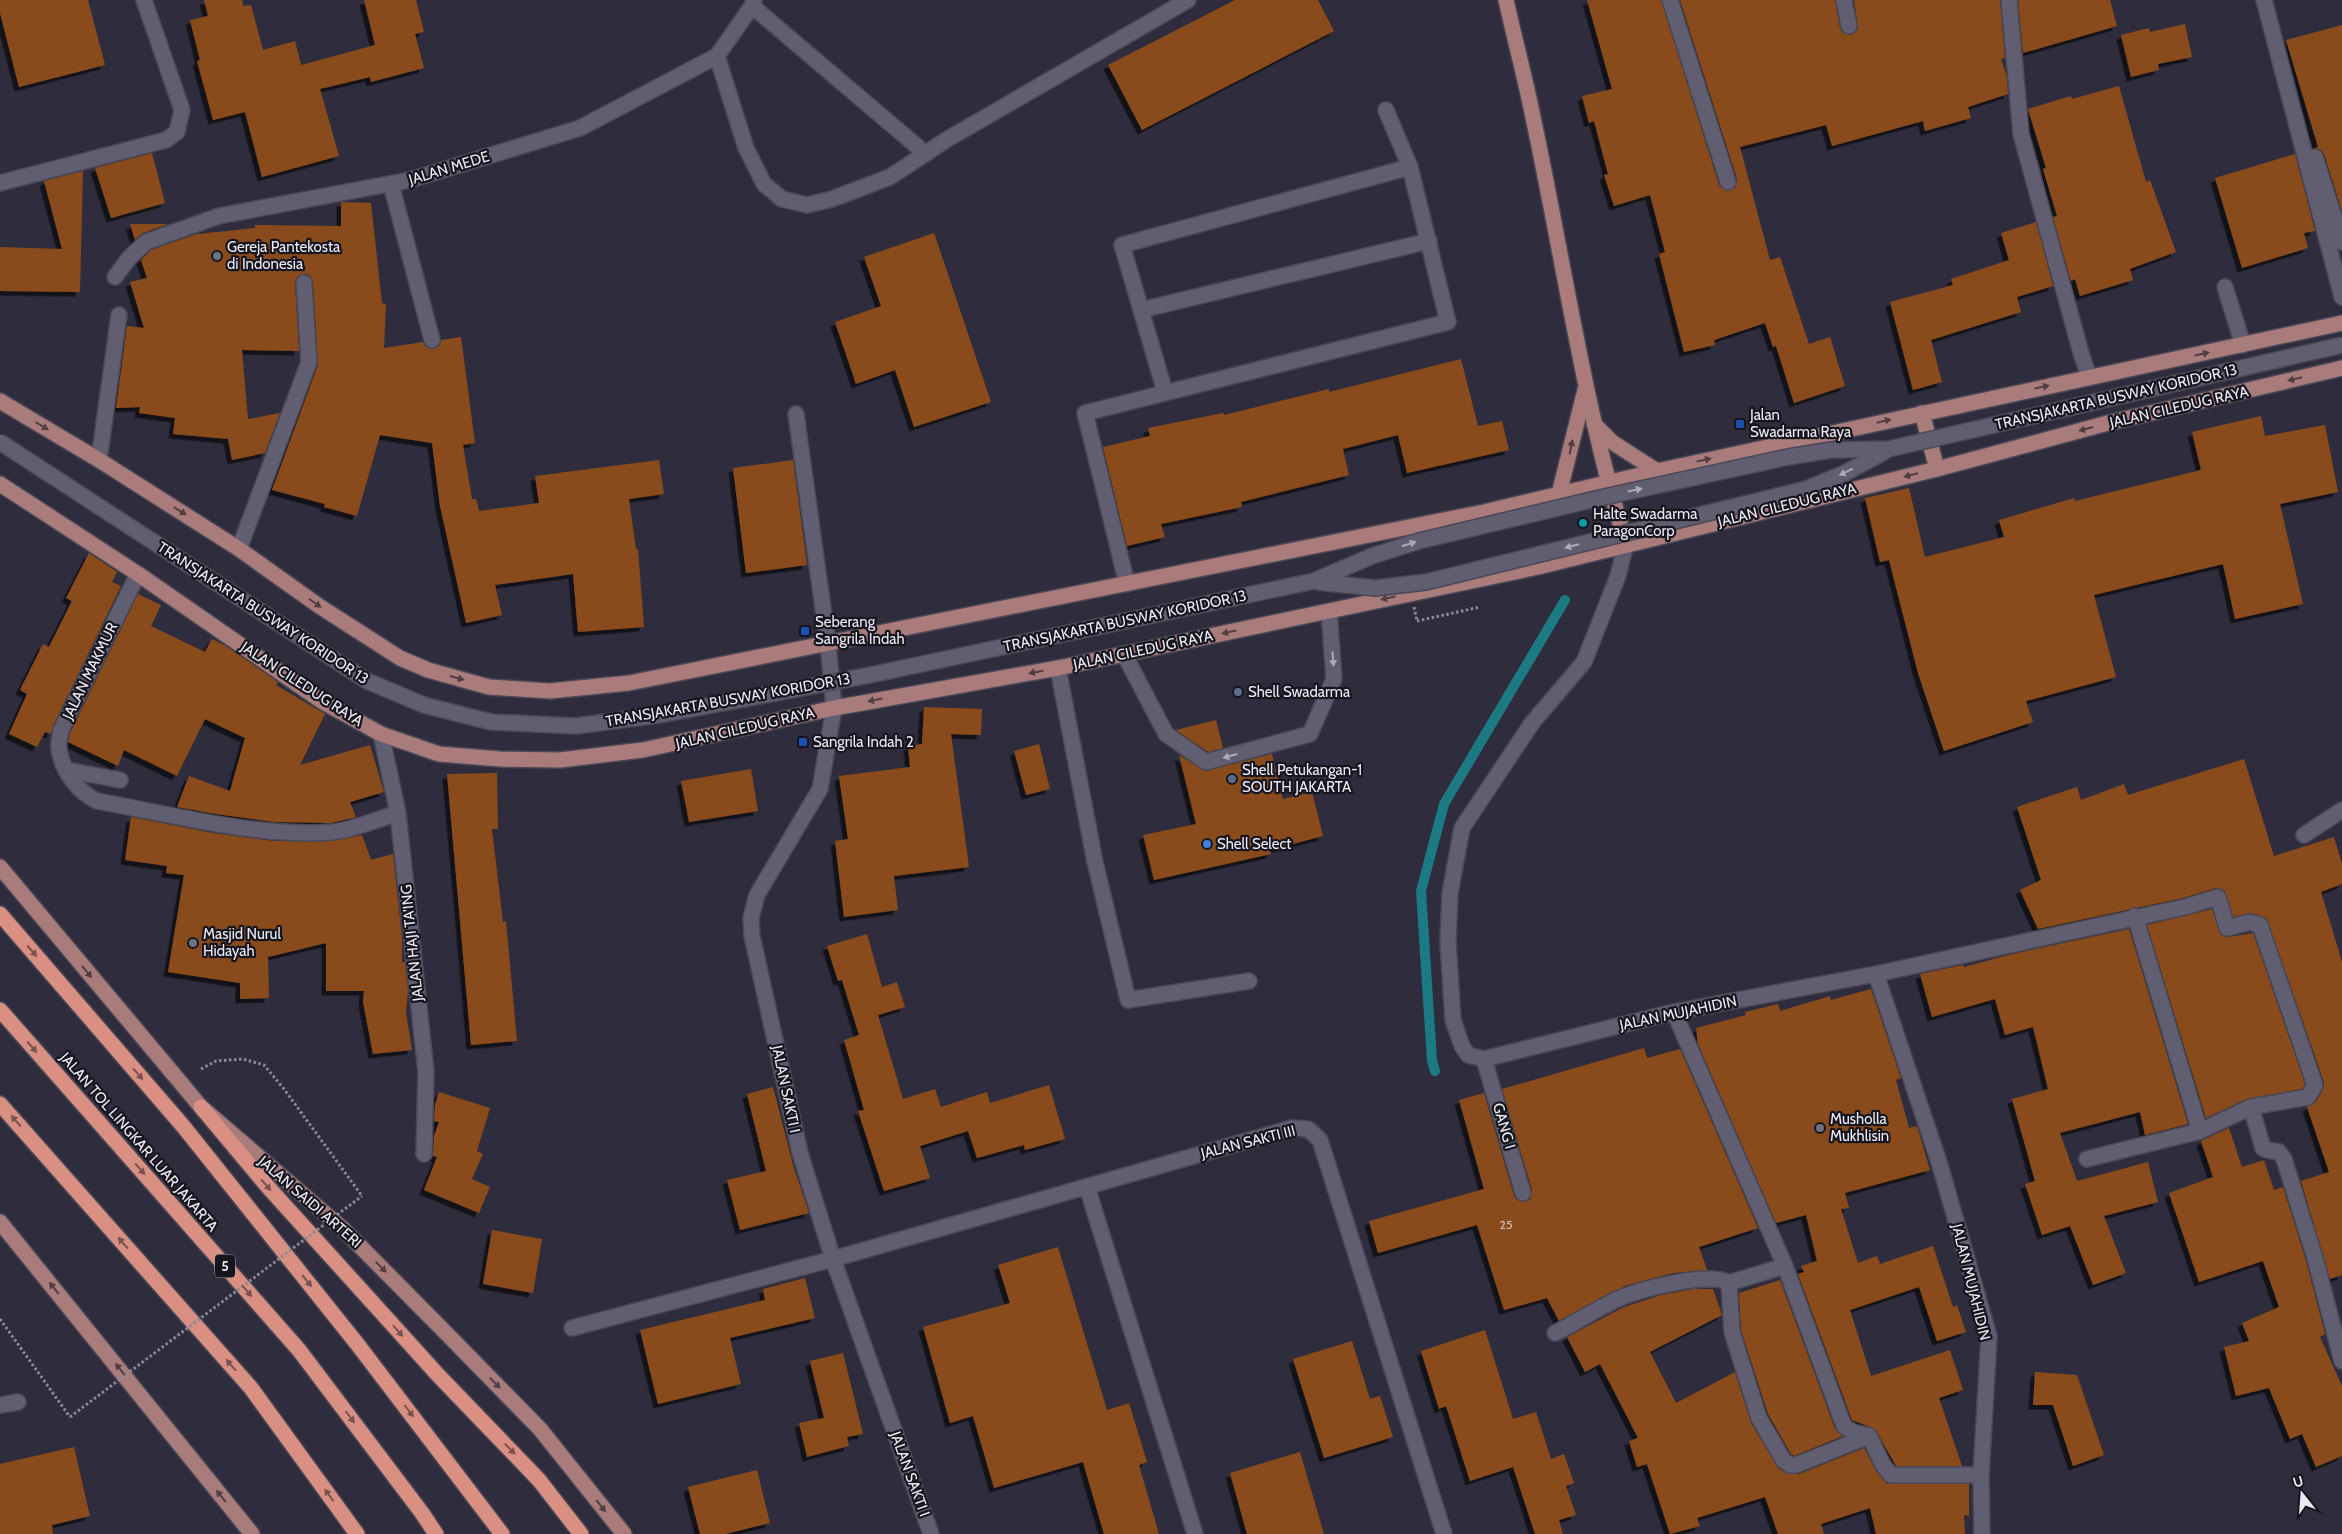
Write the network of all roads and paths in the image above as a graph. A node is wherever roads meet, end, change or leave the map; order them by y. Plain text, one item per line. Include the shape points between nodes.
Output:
1 (144, 0) edge
2 (1188, 0) edge
3 (1506, 0) edge
4 (1670, 0) edge
5 (1844, 0) edge
6 (2009, 0) edge
7 (2264, 0) edge
8 (753, 3) edge
9 (1849, 26) dead end
10 (717, 56) junction
11 (1386, 110) dead end
12 (2312, 148) dead end
13 (926, 154) junction
14 (1410, 167) junction
15 (1728, 182) dead end
16 (0, 183) edge
17 (391, 184) junction
18 (1429, 241) junction
19 (2342, 242) edge
20 (115, 277) dead end
21 (304, 283) dead end
22 (2226, 287) dead end
23 (2342, 297) edge
24 (1141, 310) junction
25 (119, 315) dead end
26 (2342, 323) edge
27 (432, 340) dead end
28 (2243, 345) junction
29 (2342, 345) edge
30 (2342, 368) edge
31 (2089, 377) junction
32 (1585, 389) junction
33 (1165, 392) junction
34 (0, 401) edge
35 (1922, 412) junction
36 (796, 414) dead end
37 (1593, 423) junction
38 (0, 442) edge
39 (1889, 449) junction
40 (99, 460) junction
41 (1937, 469) junction
42 (1657, 470) junction
43 (1607, 482) junction
44 (0, 484) edge
45 (1554, 495) junction
46 (1626, 544) junction
47 (239, 548) junction
48 (138, 574) junction
49 (1314, 581) junction
50 (1127, 584) junction
51 (1489, 605) dead end
52 (1329, 611) junction
53 (1417, 621) dead end
54 (828, 644) junction
55 (1124, 654) junction
56 (1058, 668) junction
57 (834, 708) junction
58 (380, 734) junction
59 (66, 770) junction
60 (120, 780) dead end
61 (2342, 810) edge
62 (398, 813) junction
63 (2304, 835) dead end
64 (0, 867) edge
65 (0, 914) edge
66 (2135, 916) junction
67 (1876, 974) junction
68 (1249, 980) dead end
69 (0, 1010) edge
70 (1674, 1012) junction
71 (1484, 1059) junction
72 (216, 1061) dead end
73 (0, 1104) edge
74 (201, 1107) junction
75 (2251, 1107) junction
76 (2200, 1131) junction
77 (424, 1154) dead end
78 (2087, 1160) dead end
79 (1087, 1187) junction
80 (1523, 1193) dead end
81 (0, 1222) edge
82 (833, 1259) junction
83 (1784, 1266) junction
84 (1729, 1283) junction
85 (0, 1319) edge
86 (572, 1328) dead end
87 (1555, 1334) dead end
88 (2342, 1361) edge
89 (18, 1402) dead end
90 (0, 1405) edge
91 (1869, 1436) junction
92 (1981, 1475) junction
93 (252, 1534) edge
94 (358, 1534) edge
95 (436, 1534) edge
96 (502, 1534) edge
97 (581, 1534) edge
98 (624, 1534) edge
99 (931, 1534) edge
100 (1195, 1534) edge
101 (1444, 1534) edge
102 (1982, 1534) edge

1 - 16 street via 182,110 177,132 166,140
2 - 13 street
3 - 32 main road via 1534,122
4 - 15 street
5 - 9 street
6 - 31 street via 2021,134
7 - 23 street
8 - 10 street, JALAN MEDE
8 - 13 street
10 - 13 street via 746,148 764,184 782,199 807,205 832,199 890,177
10 - 17 street, JALAN MEDE via 580,128
11 - 14 street
12 - 19 street
14 - 18 street
14 - 24 street via 1122,245
17 - 20 street, JALAN MEDE via 210,219 146,242
17 - 27 street
18 - 24 street
18 - 33 street via 1448,322
21 - 47 street via 308,362
22 - 28 street
24 - 33 street
25 - 40 street
26 - 28 main road
31 -> 28 main road
29 - 39 street, TRANSJAKARTA BUSWAY KORIDOR 13, bridge
30 -> 41 main road, JALAN CILEDUG RAYA
35 -> 31 main road
32 - 37 main road
45 -> 32 main road
33 - 50 street via 1085,413
34 -> 40 main road
35 - 41 main road
42 -> 35 main road
36 - 54 street, JALAN SAKTI I
37 - 42 main road via 1612,442
37 - 43 main road
38 - 49 street, TRANSJAKARTA BUSWAY KORIDOR 13, bridge via 367,681 424,705 491,722 576,726 665,714 870,675
49 -> 39 street, TRANSJAKARTA BUSWAY KORIDOR 13, bridge via 1372,556 1419,541 1604,497 1788,456 1832,450
39 -> 49 street, TRANSJAKARTA BUSWAY KORIDOR 13, bridge via 1806,490 1426,582 1375,588
40 -> 47 main road
41 -> 46 main road, JALAN CILEDUG RAYA
42 - 43 main road
43 - 45 main road
43 - 46 main road
44 - 48 main road, JALAN CILEDUG RAYA
45 - 50 main road
46 -> 52 main road, JALAN CILEDUG RAYA via 1538,567
46 - 71 street via 1621,569 1584,662 1532,723 1462,828 1450,892 1448,941 1453,1020 1468,1055
47 -> 54 main road via 319,606 400,658 428,670 489,687 550,691 628,683
48 - 58 main road, JALAN CILEDUG RAYA via 322,702
48 - 59 street, JALAN MAKMUR via 61,730 59,749
50 - 54 main road
51 - 53 path
52 -> 55 main road, JALAN CILEDUG RAYA
52 -> 55 street via 1334,679 1310,734 1206,762 1166,734
54 - 57 street, JALAN SAKTI I
55 - 56 main road, JALAN CILEDUG RAYA
56 -> 57 main road, JALAN CILEDUG RAYA
56 - 68 street via 1095,862 1128,1000
57 - 58 main road, JALAN CILEDUG RAYA via 643,750 560,760 438,754
57 - 82 street, JALAN SAKTI I via 820,789 766,878 751,918 752,936 800,1154
58 - 62 street, JALAN HAJI TA'ING
59 - 60 street
59 - 62 street via 84,795 97,801 232,826 302,833 335,832
61 - 63 street
62 - 77 street, JALAN HAJI TA'ING via 426,1072
64 -> 74 main road, JALAN SAIDI ARTERI
65 -> 96 highway via 183,1126 358,1345
66 - 67 street
66 - 75 street via 2218,897 2227,928 2250,922 2260,925 2316,1085 2308,1096
66 - 76 street
67 - 70 street, JALAN MUJAHIDIN
67 - 92 street, JALAN MUJAHIDIN via 1940,1165 1988,1336
69 -> 95 highway, JALAN TOL LINGKAR LUAR JAKARTA / 5 via 299,1350
70 - 71 street, JALAN MUJAHIDIN
70 - 83 street
71 - 80 street, GANG I
72 - 85 path, bridge via 243,1059 264,1065 362,1196 70,1417
94 -> 73 highway via 251,1388
74 -> 97 highway via 268,1187 432,1368 539,1480
74 -> 98 main road, JALAN SAIDI ARTERI via 343,1229 540,1429
75 - 76 street
75 - 88 street via 2263,1148 2279,1152 2284,1159
76 - 78 street
79 - 82 street, JALAN SAKTI III
79 - 100 street
79 - 101 street, JALAN SAKTI III via 1292,1128 1308,1129 1320,1140
93 -> 81 main road
82 - 86 street, JALAN SAKTI III
82 - 99 street, JALAN SAKTI I
83 - 84 street
83 - 91 street via 1844,1426
84 - 87 street via 1714,1278 1668,1284 1630,1295
84 - 91 street via 1732,1332 1759,1418 1784,1461 1796,1465
89 - 90 street
91 - 92 street via 1883,1465 1892,1475
92 - 102 street, JALAN MUJAHIDIN

